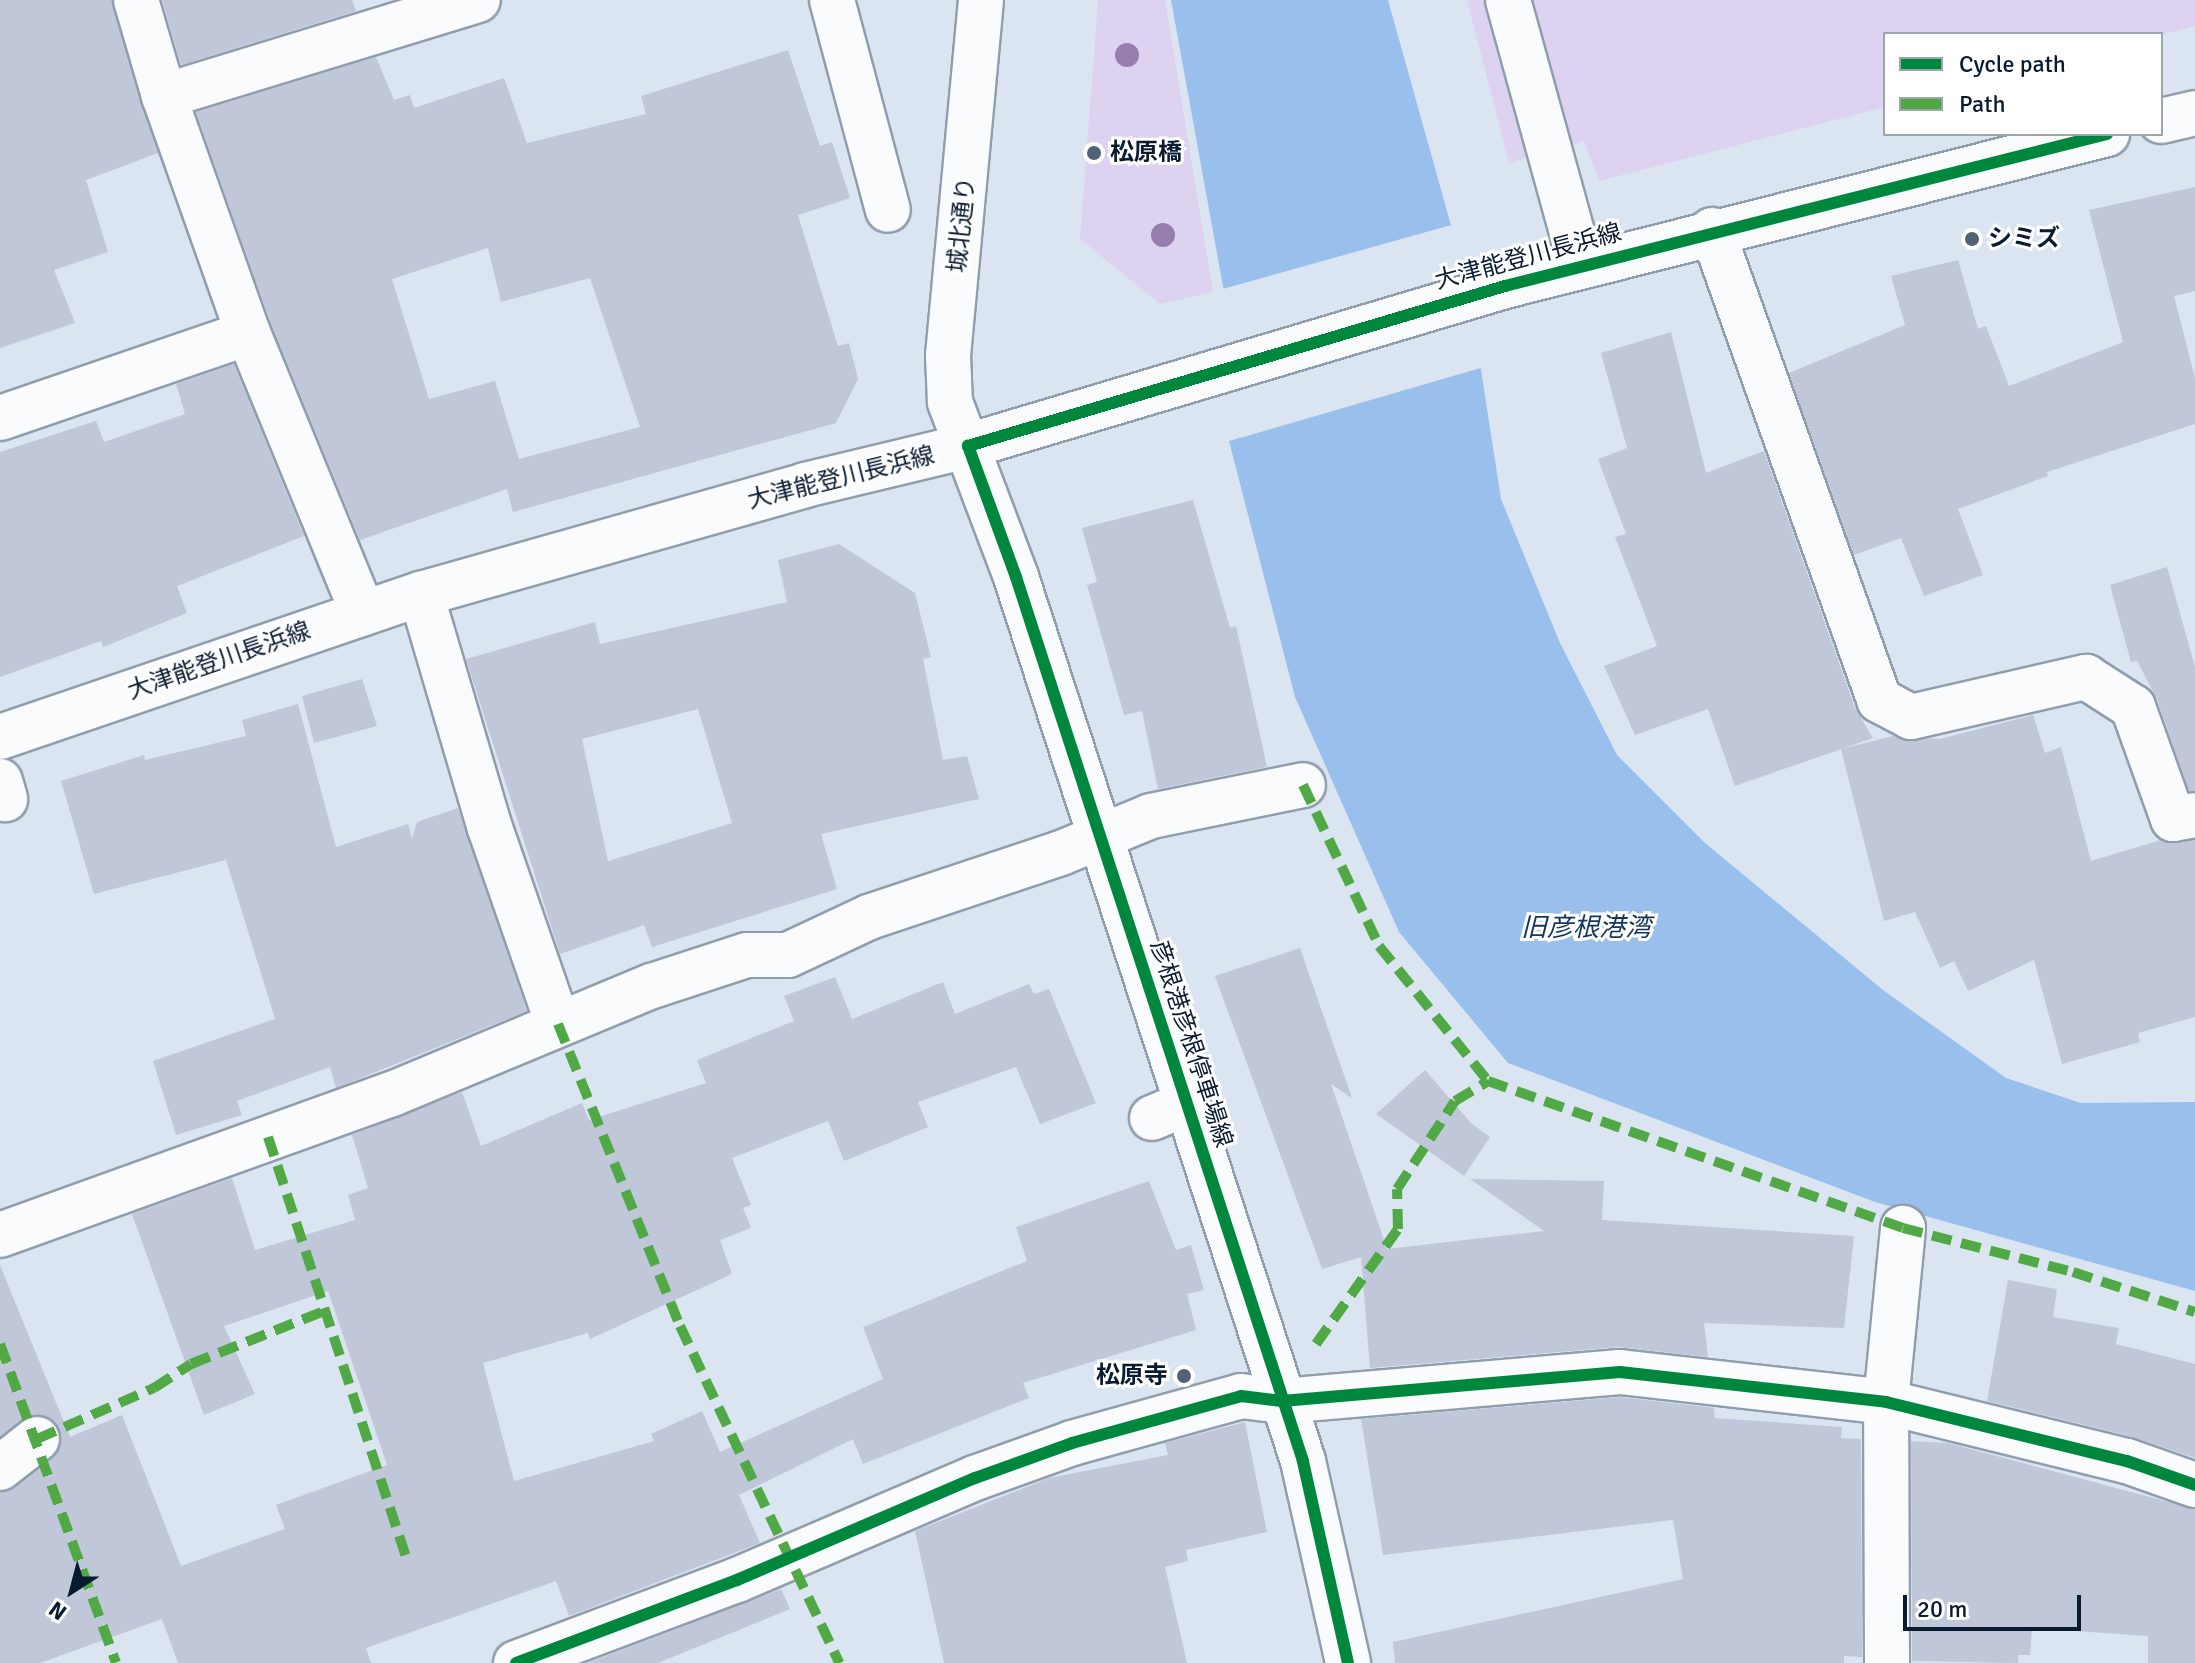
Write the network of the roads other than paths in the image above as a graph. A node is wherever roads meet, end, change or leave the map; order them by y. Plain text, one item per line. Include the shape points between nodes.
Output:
1 (136, 0) edge
2 (478, 0) edge
3 (832, 0) edge
4 (981, 0) edge
5 (1508, 0) edge
6 (164, 96) junction
7 (2195, 113) edge
8 (2163, 121) edge
9 (2099, 136) edge
10 (888, 210) dead end
11 (1712, 230) junction
12 (1581, 265) junction
13 (248, 333) junction
14 (0, 418) edge
15 (968, 446) junction
16 (421, 594) junction
17 (363, 613) junction
18 (0, 737) edge
19 (1303, 785) dead end
20 (2195, 815) edge
21 (1099, 838) junction
22 (558, 1024) junction
23 (1903, 1228) dead end
24 (24, 1234) edge
25 (1282, 1401) junction
26 (1886, 1402) junction
27 (37, 1439) dead end
28 (0, 1468) edge
29 (2195, 1485) edge
30 (516, 1663) edge
31 (1348, 1663) edge
32 (1887, 1663) edge

1 - 6 street
2 - 6 street
3 - 10 street
4 - 15 street, 城北通り via 948,355 950,402
5 - 12 street
6 - 13 street
7 - 8 street
9 - 11 street, 大津能登川長浜線
11 - 12 street, 大津能登川長浜線
11 - 20 street via 1879,700 1911,717 2086,677 2133,707 2173,819
12 - 15 street, 大津能登川長浜線 via 1221,367
13 - 14 street
13 - 17 street
15 - 16 street, 大津能登川長浜線 via 805,485
15 - 21 street, 彦根港彦根停車場線
16 - 17 street, 大津能登川長浜線
16 - 22 street via 490,828
17 - 18 street, 大津能登川長浜線
19 - 21 street via 1151,816
21 - 22 street via 869,917 788,955 747,955
21 - 25 street, 彦根港彦根停車場線 via 1170,1110
22 - 24 street via 392,1094
23 - 26 street
25 - 26 street via 1620,1372
25 - 30 street via 1241,1396 1072,1443 975,1478 724,1585
25 - 31 street, 彦根港彦根停車場線 via 1303,1461
26 - 29 street via 2127,1461
26 - 32 street
27 - 28 street

